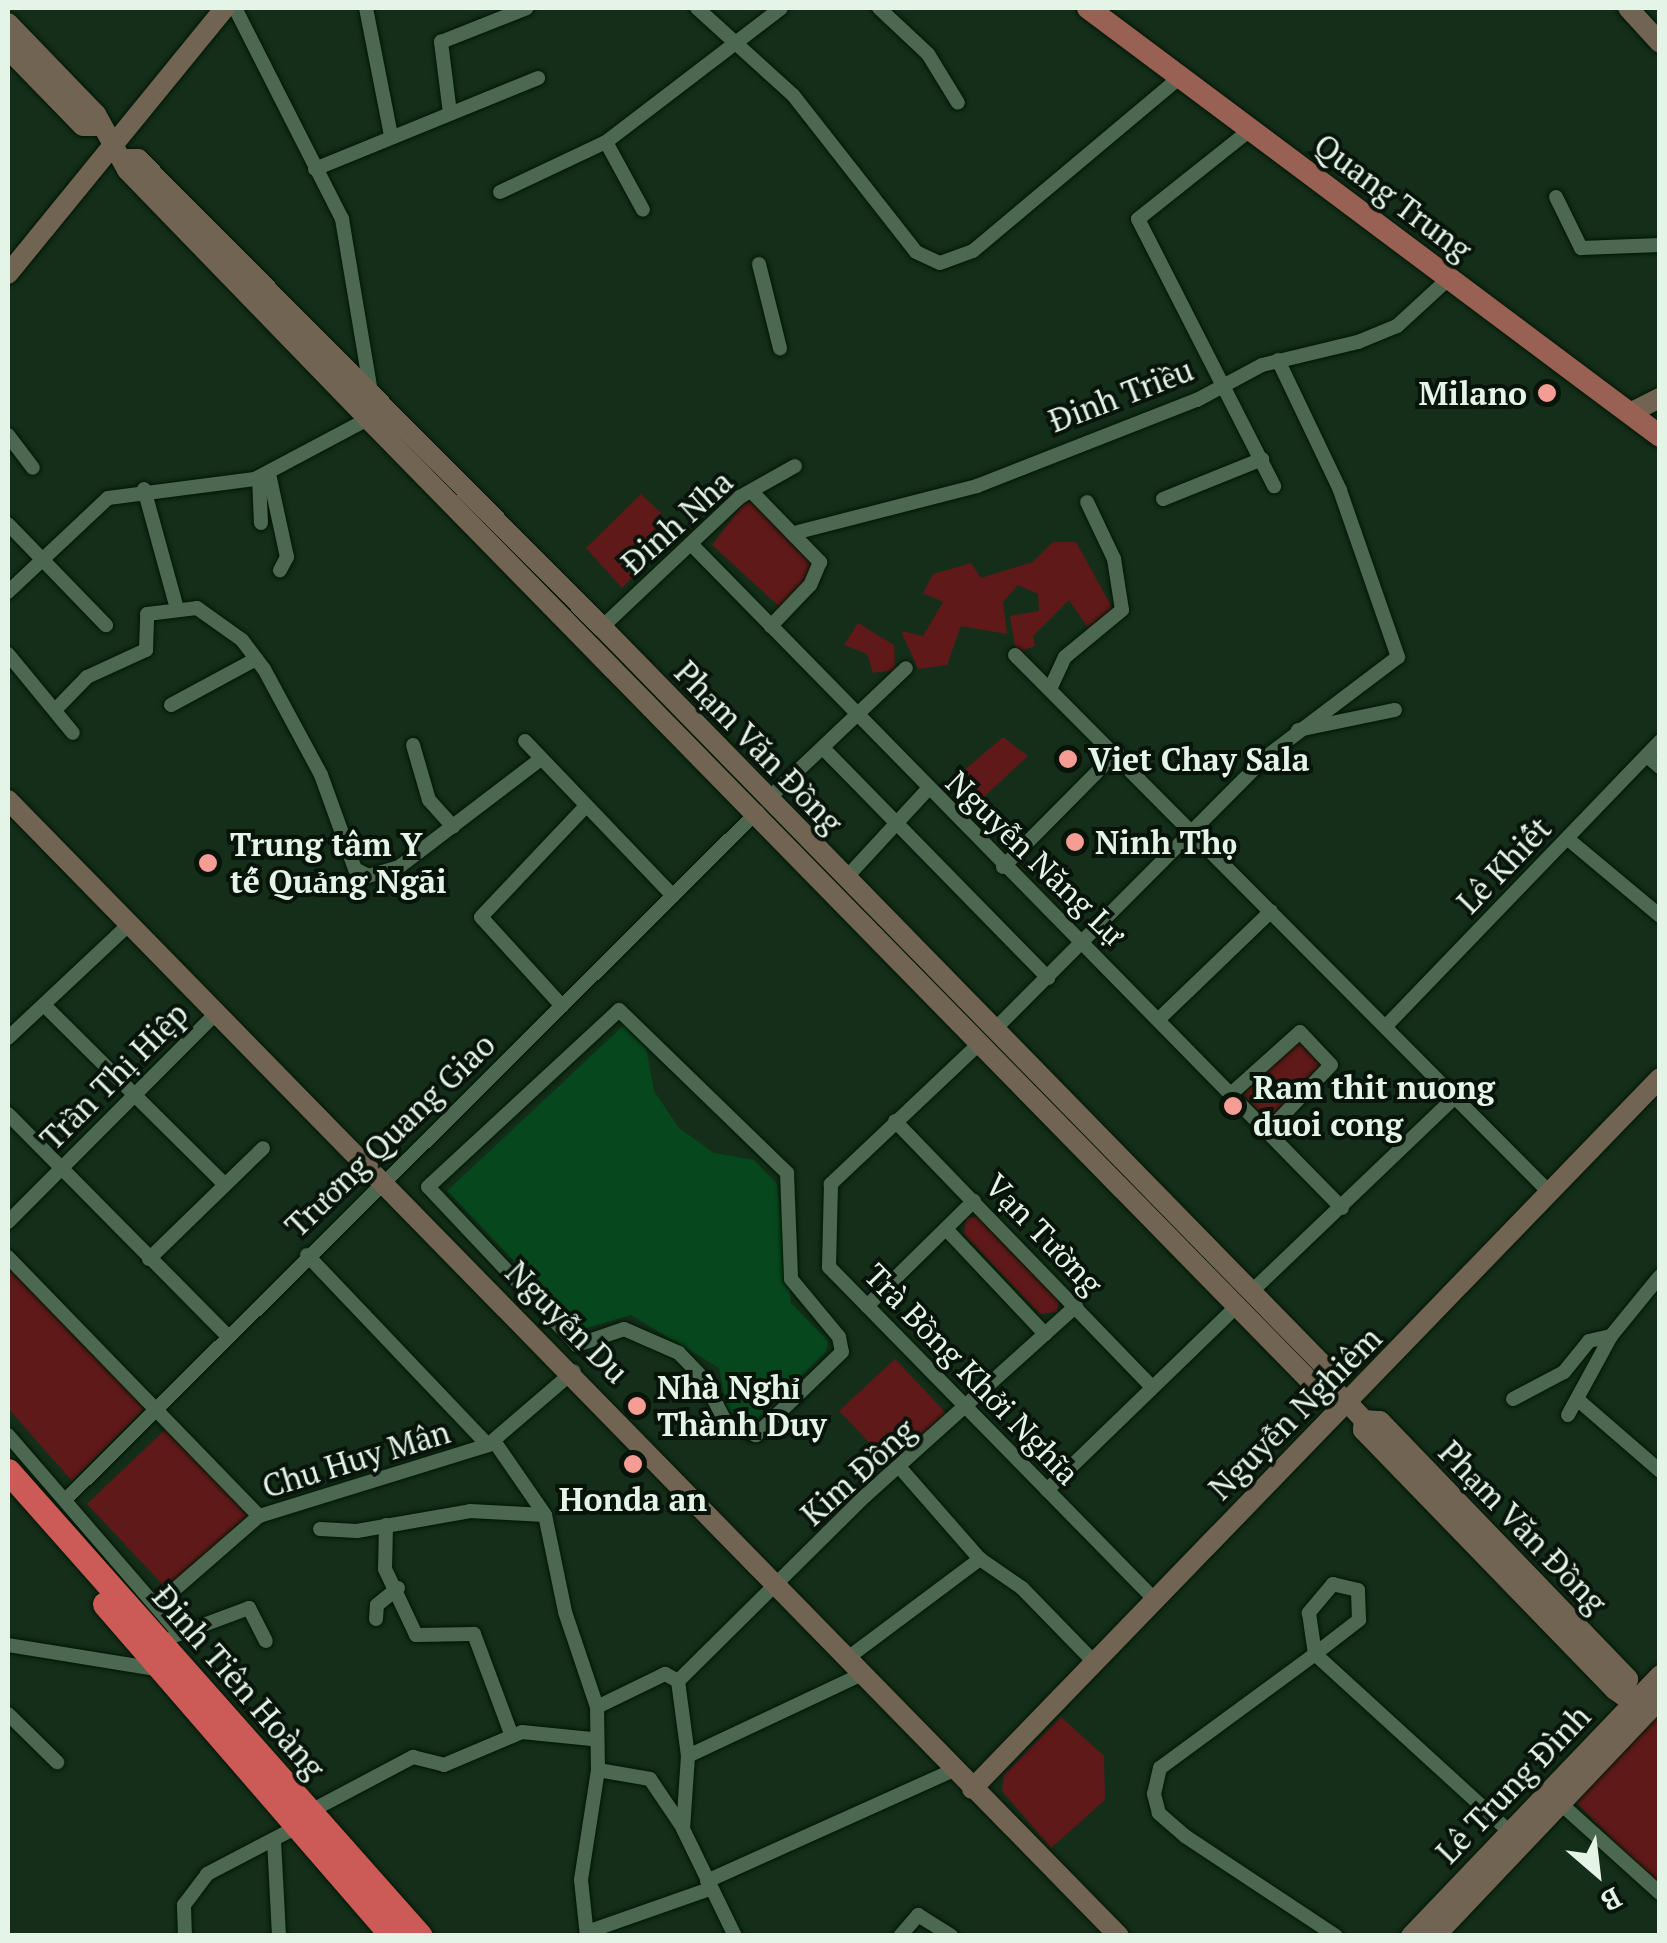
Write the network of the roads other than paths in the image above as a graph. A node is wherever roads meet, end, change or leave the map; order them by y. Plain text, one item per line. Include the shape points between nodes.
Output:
1 (224, 8) edge
2 (235, 8) edge
3 (366, 8) edge
4 (527, 8) edge
5 (696, 8) edge
6 (782, 8) edge
7 (879, 8) edge
8 (1091, 8) edge
9 (1628, 8) edge
10 (8, 24) edge
11 (737, 42) junction
12 (1660, 43) edge
13 (8, 49) edge
14 (1180, 76) junction
15 (538, 78) dead end
16 (958, 102) dead end
17 (450, 113) junction
18 (96, 126) junction
19 (1250, 130) junction
20 (391, 136) junction
21 (606, 142) junction
22 (111, 144) junction
23 (316, 168) junction
24 (500, 192) dead end
25 (1556, 198) dead end
26 (643, 210) dead end
27 (1660, 244) edge
28 (760, 264) dead end
29 (8, 274) edge
30 (1447, 280) junction
31 (267, 301) junction
32 (780, 348) dead end
33 (1278, 360) junction
34 (1228, 382) junction
35 (372, 394) junction
36 (1660, 398) edge
37 (1630, 413) junction
38 (368, 419) junction
39 (8, 435) edge
40 (1660, 436) edge
41 (1262, 460) junction
42 (795, 466) dead end
43 (33, 468) dead end
44 (431, 468) junction
45 (264, 476) junction
46 (1274, 486) dead end
47 (144, 489) junction
48 (752, 492) junction
49 (1164, 499) dead end
50 (1087, 502) dead end
51 (261, 523) dead end
52 (8, 524) edge
53 (798, 532) junction
54 (693, 546) junction
55 (42, 560) junction
56 (280, 570) dead end
57 (8, 592) edge
58 (176, 606) junction
59 (106, 625) dead end
60 (771, 626) junction
61 (596, 636) junction
62 (8, 654) edge
63 (1015, 655) dead end
64 (256, 659) junction
65 (906, 668) dead end
66 (1050, 689) junction
67 (171, 705) dead end
68 (58, 708) junction
69 (1394, 710) dead end
70 (855, 718) junction
71 (1295, 731) junction
72 (73, 732) dead end
73 (525, 741) dead end
74 (1660, 741) edge
75 (412, 745) dead end
76 (823, 748) junction
77 (1116, 752) junction
78 (537, 762) junction
79 (1654, 762) edge
80 (928, 790) junction
81 (8, 800) edge
82 (762, 806) junction
83 (584, 808) junction
84 (896, 824) junction
85 (452, 827) junction
86 (1196, 834) junction
87 (1568, 839) junction
88 (1003, 866) junction
89 (845, 879) junction
90 (673, 896) junction
91 (1271, 911) junction
92 (1660, 916) edge
93 (126, 926) junction
94 (1083, 944) junction
95 (1048, 978) junction
96 (44, 1005) junction
97 (562, 1006) junction
98 (218, 1012) junction
99 (1160, 1018) junction
100 (1387, 1025) junction
101 (988, 1036) junction
102 (8, 1038) edge
103 (1660, 1078) edge
104 (1232, 1093) junction
105 (135, 1096) junction
106 (1454, 1098) junction
107 (8, 1114) edge
108 (895, 1122) junction
109 (1268, 1131) junction
110 (263, 1148) dead end
111 (60, 1167) junction
112 (382, 1180) junction
113 (225, 1185) junction
114 (1549, 1192) junction
115 (974, 1202) junction
116 (1342, 1208) junction
117 (8, 1222) edge
118 (948, 1230) junction
119 (307, 1255) junction
120 (8, 1258) edge
121 (149, 1260) junction
122 (1660, 1276) edge
123 (1244, 1299) junction
124 (867, 1306) junction
125 (1076, 1306) junction
126 (1045, 1334) junction
127 (228, 1336) junction
128 (1611, 1336) junction
129 (840, 1356) joint
130 (574, 1372) junction
131 (1152, 1387) junction
132 (1341, 1396) junction
133 (1513, 1398) dead end
134 (1577, 1399) junction
135 (968, 1409) junction
136 (154, 1410) junction
137 (1568, 1415) dead end
138 (8, 1436) edge
139 (490, 1443) junction
140 (902, 1470) junction
141 (1660, 1471) edge
142 (8, 1472) edge
143 (1046, 1490) junction
144 (8, 1497) edge
145 (65, 1500) junction
146 (545, 1515) junction
147 (260, 1516) junction
148 (386, 1525) junction
149 (320, 1528) dead end
150 (980, 1560) junction
151 (780, 1584) junction
152 (398, 1588) junction
153 (1153, 1598) junction
154 (158, 1604) junction
155 (376, 1618) dead end
156 (172, 1638) junction
157 (266, 1640) dead end
158 (8, 1646) edge
159 (1315, 1654) junction
160 (849, 1657) junction
161 (1093, 1662) junction
162 (162, 1670) junction
163 (864, 1673) junction
164 (1660, 1675) edge
165 (678, 1681) junction
166 (1642, 1700) edge
167 (597, 1707) junction
168 (8, 1714) edge
169 (512, 1736) junction
170 (592, 1739) junction
171 (58, 1762) dead end
172 (688, 1764) junction
173 (598, 1770) junction
174 (952, 1771) junction
175 (654, 1783) junction
176 (972, 1789) junction
177 (1561, 1804) junction
178 (303, 1819) junction
179 (684, 1829) junction
180 (1509, 1831) junction
181 (274, 1840) junction
182 (708, 1885) junction
183 (1467, 1888) junction
184 (1660, 1893) edge
185 (587, 1934) edge
186 (185, 1936) edge
187 (279, 1936) edge
188 (393, 1936) edge
189 (420, 1936) edge
190 (735, 1936) edge
191 (900, 1936) edge
192 (951, 1936) edge
193 (1119, 1936) edge
194 (1336, 1936) edge
195 (1411, 1936) edge
196 (1435, 1936) edge

1 - 22 street
2 - 23 street
3 - 20 street
4 - 17 street via 441,42
5 - 11 street
6 - 11 street
7 - 16 street via 928,54
8 - 14 main road, Quang Trung
9 - 12 street
10 - 18 street, Phạm Văn Đồng via 96,114
11 - 14 street via 793,95 916,252 940,263 973,251
11 - 21 street
13 - 18 street, Phạm Văn Đồng via 83,126
14 - 19 main road, Quang Trung
15 - 17 street
17 - 20 street
18 - 22 street, Phạm Văn Đồng
19 - 30 main road, Quang Trung
19 - 34 street via 1138,220
20 - 23 street
21 - 24 street
21 - 26 street
22 - 29 street
22 - 31 street, Phạm Văn Đồng via 126,159 138,158
23 - 35 street via 349,248
25 - 27 street via 1581,248
28 - 32 street
30 - 33 street, Đinh Triều via 1397,326
30 - 37 main road, Quang Trung
31 - 35 street, Phạm Văn Đồng
31 - 38 street, Phạm Văn Đồng
33 - 34 street, Đinh Triều
33 - 71 street, Trà Bồng Khởi Nghĩa via 1340,490 1398,654
34 - 41 street
34 - 53 street, Đinh Triều via 1002,477
35 - 44 street, Phạm Văn Đồng
36 - 37 street
37 - 40 main road, Quang Trung
38 - 44 street, Phạm Văn Đồng
38 - 45 street
39 - 43 street
41 - 46 street
41 - 49 street
42 - 48 street, Đinh Nha
44 - 61 street, Phạm Văn Đồng
45 - 47 street
45 - 51 street
45 - 56 street via 288,557
47 - 55 street via 108,498
47 - 58 street
48 - 53 street
48 - 54 street, Đinh Nha
50 - 66 street via 1114,558 1122,610 1065,658
52 - 55 street
53 - 60 street via 820,572
54 - 60 street, Nguyễn Năng Lự
54 - 61 street, Đinh Nha
55 - 57 street
55 - 59 street
58 - 64 street via 197,608
58 - 68 street via 143,618 146,650 87,676
60 - 70 street, Nguyễn Năng Lự
61 - 82 street, Phạm Văn Đồng
62 - 68 street
63 - 66 street
64 - 67 street
64 - 85 street via 320,774 355,870 384,874
65 - 70 street, Trương Quang Giao
66 - 77 street
68 - 72 street
69 - 71 street
70 - 76 street, Trương Quang Giao
70 - 80 street, Nguyễn Năng Lự
71 - 86 street, Trà Bồng Khởi Nghĩa
73 - 78 street
74 - 79 street, Lê Khiết
75 - 85 street via 430,800
76 - 82 street, Trương Quang Giao
76 - 84 street
77 - 86 street
77 - 88 street
78 - 83 street
78 - 85 street
79 - 87 street, Lê Khiết
80 - 84 street
80 - 88 street, Nguyễn Năng Lự
81 - 93 street, Nguyễn Du
82 - 89 street, Phạm Văn Đồng
82 - 90 street, Trương Quang Giao
82 - 101 street, Phạm Văn Đồng
83 - 90 street
83 - 97 street via 482,917
84 - 89 street
84 - 95 street
86 - 91 street
86 - 94 street, Trà Bồng Khởi Nghĩa
87 - 92 street
87 - 100 street, Lê Khiết
88 - 94 street, Nguyễn Năng Lự
89 - 101 street, Phạm Văn Đồng
90 - 97 street, Trương Quang Giao
91 - 99 street
91 - 100 street
93 - 96 street
93 - 98 street, Nguyễn Du
94 - 95 street, Trà Bồng Khởi Nghĩa
94 - 99 street, Nguyễn Năng Lự
95 - 101 street, Trà Bồng Khởi Nghĩa
96 - 102 street
96 - 105 street
97 - 112 street, Trương Quang Giao
98 - 105 street, Trần Thị Hiệp
98 - 112 street, Nguyễn Du
99 - 104 street, Nguyễn Năng Lự
100 - 106 street
101 - 108 street, Trà Bồng Khởi Nghĩa
101 - 123 street, Phạm Văn Đồng
103 - 114 street, Nguyễn Nghiêm
104 - 109 street, Nguyễn Năng Lự
104 - 109 street via 1300,1032 1332,1064
105 - 111 street, Trần Thị Hiệp
105 - 113 street
106 - 114 street
106 - 116 street
107 - 111 street
108 - 115 street, Vạn Tường
108 - 124 street, Trà Bồng Khởi Nghĩa via 831,1184 828,1266
109 - 116 street, Nguyễn Năng Lự
110 - 113 street
111 - 117 street, Trần Thị Hiệp
111 - 121 street
112 - 119 street, Trương Quang Giao
112 - 130 street, Nguyễn Du
113 - 121 street
114 - 132 street, Nguyễn Nghiêm
115 - 118 street
115 - 125 street, Vạn Tường
116 - 123 street
118 - 124 street
118 - 126 street
119 - 127 street, Trương Quang Giao
119 - 139 street
120 - 136 street
121 - 127 street
122 - 128 street
123 - 131 street
123 - 132 street, Phạm Văn Đồng via 1335,1377
124 - 135 street, Trà Bồng Khởi Nghĩa
125 - 126 street, Kim Đồng
125 - 131 street, Vạn Tường
126 - 135 street, Kim Đồng
127 - 136 street, Trương Quang Giao
128 - 133 street via 1588,1341 1564,1372
128 - 134 street
129 - 129 street via 771,1422 744,1436 724,1421 704,1378 679,1353 624,1328 577,1345 428,1186 607,1017 631,1014 788,1173 791,1279 838,1337
130 - 139 street, Chu Huy Mân
130 - 151 street, Nguyễn Du
131 - 143 street
132 - 153 street, Nguyễn Nghiêm
132 - 166 street, Phạm Văn Đồng via 1364,1420 1362,1430 1614,1690
134 - 137 street
134 - 141 street
135 - 140 street, Kim Đồng
135 - 143 street, Trà Bồng Khởi Nghĩa
136 - 145 street, Trương Quang Giao
136 - 147 street
138 - 145 street
139 - 146 street
139 - 147 street, Chu Huy Mân
140 - 150 street
140 - 151 street, Kim Đồng via 865,1496
142 - 156 highway, Đinh Tiên Hoàng
143 - 153 street, Trà Bồng Khởi Nghĩa
144 - 162 highway, Đinh Tiên Hoàng
145 - 154 street
146 - 148 street via 470,1511
146 - 167 street via 565,1612
147 - 154 street, Chu Huy Mân
148 - 149 street
148 - 152 street via 383,1560
150 - 160 street
150 - 161 street via 1022,1588
151 - 160 street, Nguyễn Du
151 - 165 street, Kim Đồng
152 - 155 street via 377,1606
152 - 169 street via 418,1638 474,1634
153 - 161 street, Nguyễn Nghiêm
154 - 156 street
156 - 157 street via 249,1608
156 - 178 highway, Đinh Tiên Hoàng
158 - 162 street
159 - 159 street via 1359,1620 1363,1600 1353,1586 1333,1584 1312,1605
159 - 180 street
159 - 194 street via 1160,1768 1154,1794 1159,1814 1185,1836
160 - 163 street, Nguyễn Du
161 - 176 street, Nguyễn Nghiêm
162 - 178 highway, Đinh Tiên Hoàng
163 - 172 street
163 - 174 street, Nguyễn Du
164 - 166 street, Lê Trung Đình
165 - 167 street via 665,1674
165 - 172 street
166 - 177 street, Lê Trung Đình
166 - 180 street, Lê Trung Đình
167 - 170 street
168 - 171 street
169 - 170 street via 542,1731
169 - 178 street via 444,1766 412,1757
170 - 173 street
172 - 175 street
172 - 179 street
173 - 175 street
173 - 185 street via 580,1880
174 - 176 street, Nguyễn Du
174 - 182 street
175 - 179 street
176 - 193 street, Nguyễn Du
177 - 183 street, Lê Trung Đình
177 - 184 street
178 - 181 street
178 - 188 highway, Đinh Tiên Hoàng
178 - 189 highway, Đinh Tiên Hoàng
179 - 182 street
180 - 183 street, Lê Trung Đình
181 - 186 street via 192,1890
181 - 187 street
182 - 185 street
182 - 190 street
183 - 195 street, Lê Trung Đình
183 - 196 street, Lê Trung Đình
191 - 192 street via 918,1916

